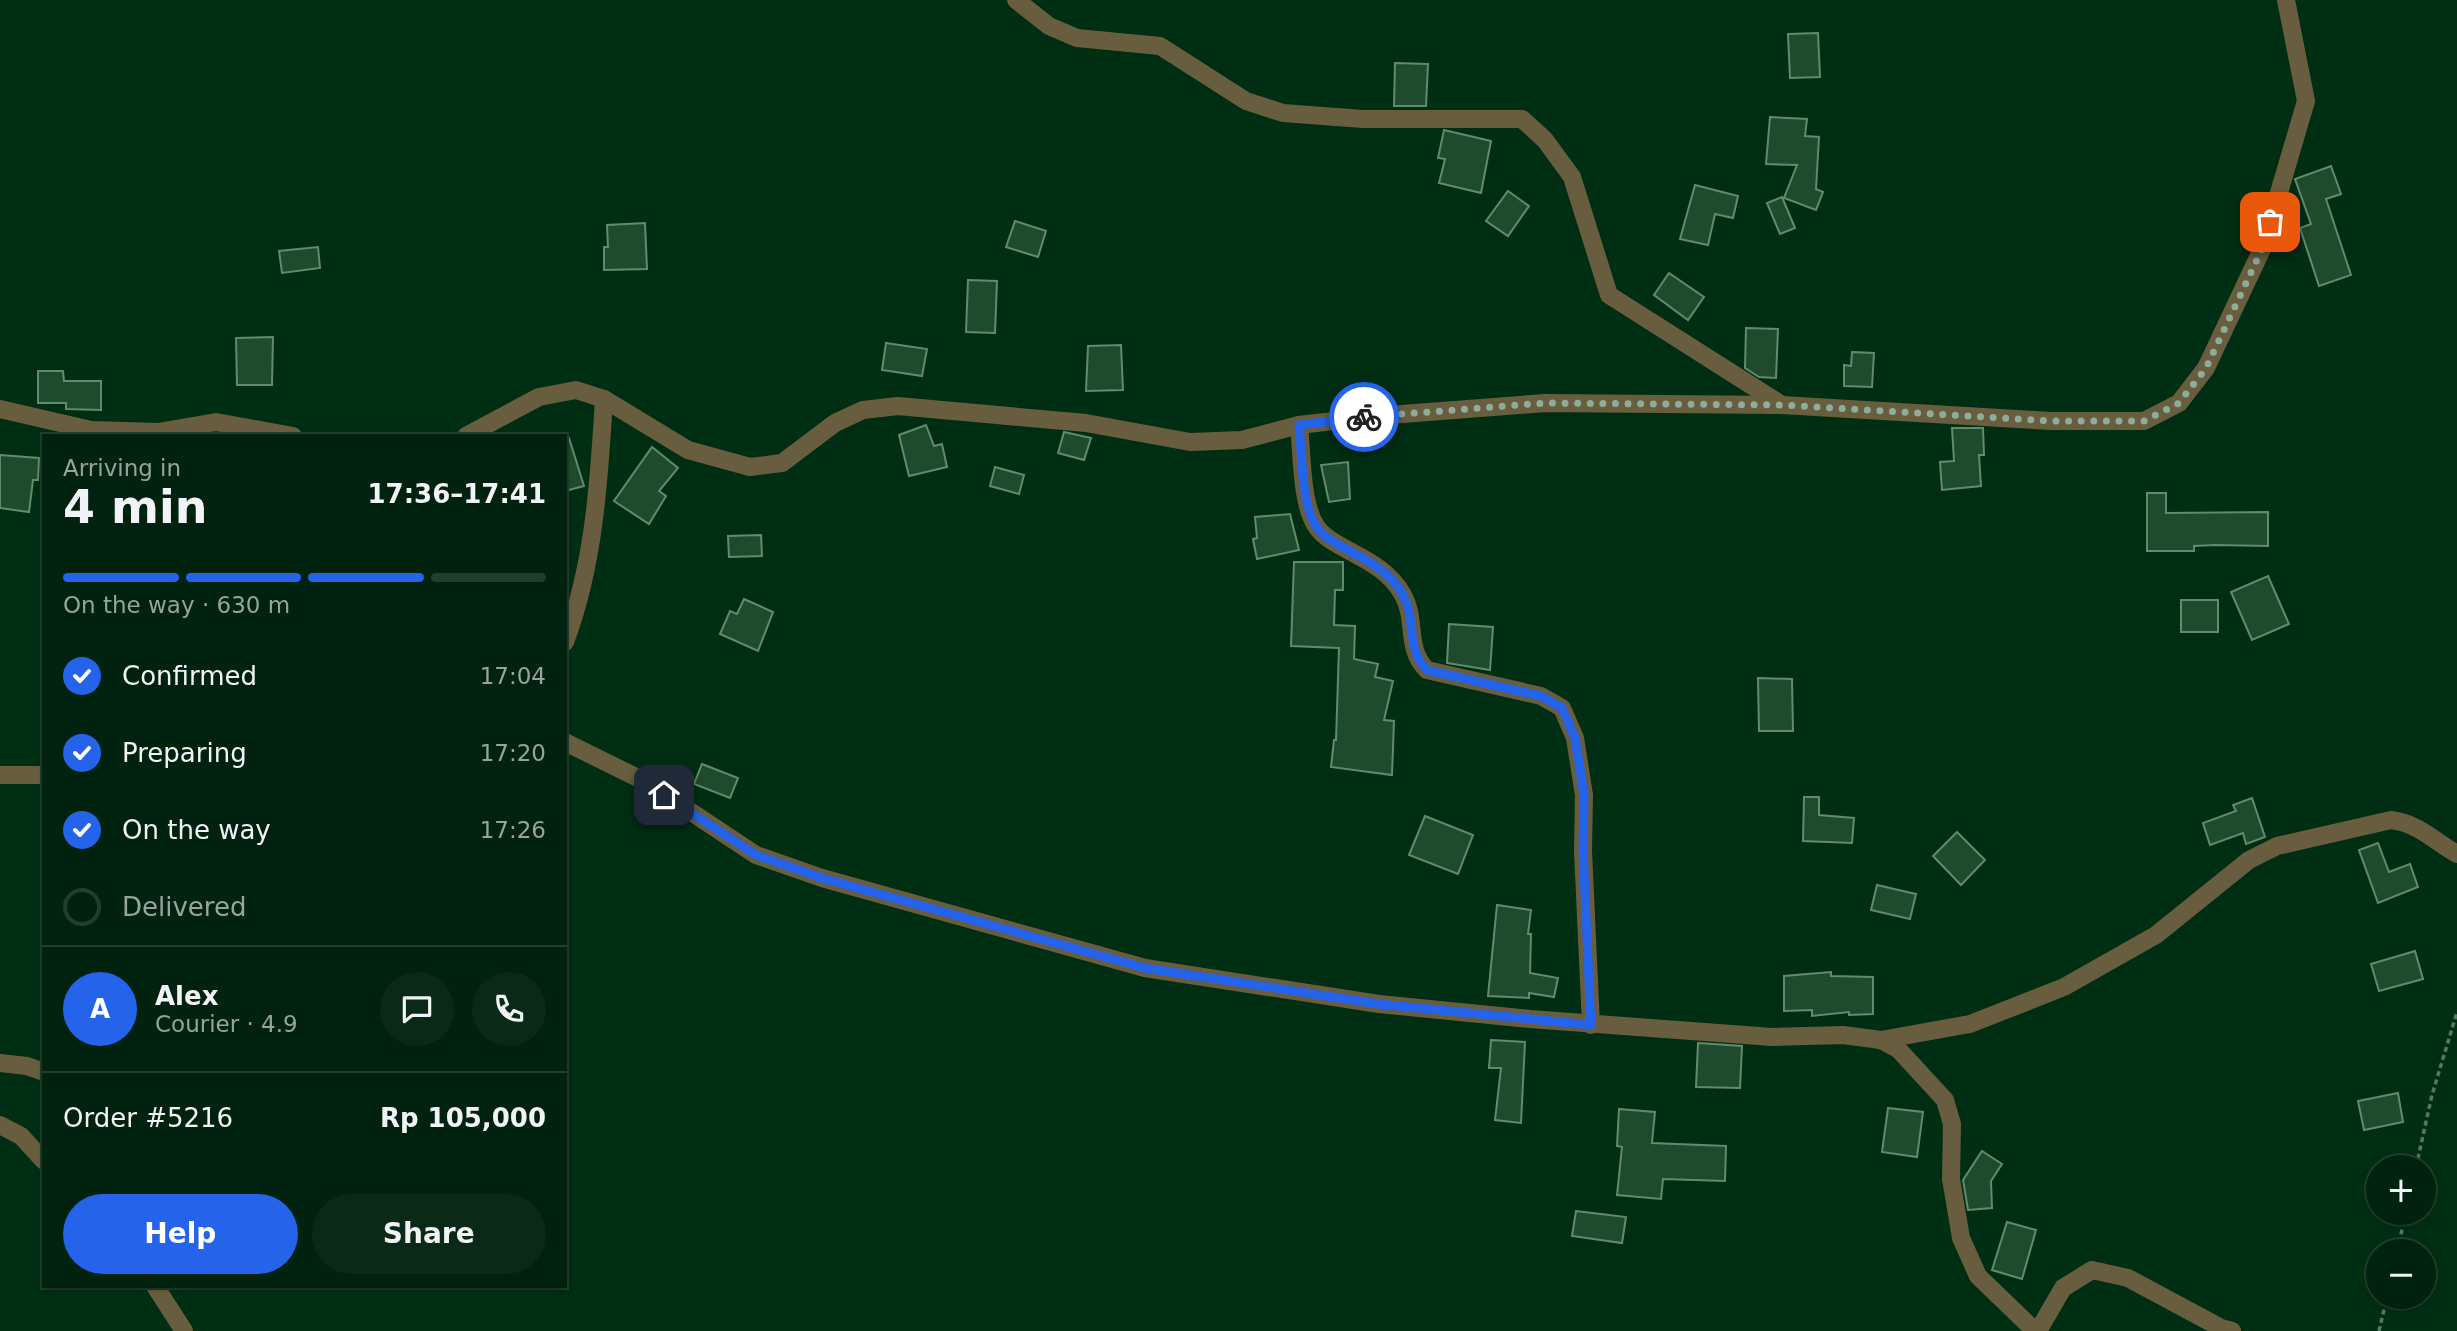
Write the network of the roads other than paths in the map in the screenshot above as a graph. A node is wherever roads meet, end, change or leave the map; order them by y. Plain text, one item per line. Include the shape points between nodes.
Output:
1 (1016, 0) edge
2 (2286, 0) edge
3 (604, 399) junction
4 (1782, 405) junction
5 (0, 409) edge
6 (1299, 425) junction
7 (282, 434) edge
8 (470, 434) edge
9 (567, 637) edge
10 (567, 743) edge
11 (0, 775) edge
12 (42, 775) edge
13 (2457, 854) edge
14 (1591, 1025) junction
15 (1881, 1040) junction
16 (0, 1063) edge
17 (42, 1072) edge
18 (0, 1125) edge
19 (42, 1159) edge
20 (156, 1288) edge
21 (184, 1331) edge
22 (2037, 1331) edge
23 (2232, 1331) edge

1 - 4 street via 1049,26 1077,38 1160,46 1246,101 1283,113 1363,119 1522,119 1545,140 1572,177 1609,295
2 - 4 street via 2306,101 2263,247 2206,368 2179,403 2144,421 2052,421
3 - 6 street via 688,450 750,467 782,463 835,423 863,410 898,406 1086,423 1190,442 1242,440
3 - 8 street via 576,390 539,397
3 - 9 street via 592,542 579,607
4 - 6 street via 1545,403
5 - 7 street via 91,430 158,432 216,422
6 - 14 street via 1308,506 1316,527 1378,565 1403,594 1416,660 1427,670 1541,696 1562,708 1575,738 1584,795
10 - 14 street via 646,782 756,855 822,878 1145,968 1379,1004
11 - 12 street
13 - 15 street via 2421,829 2391,820 2277,846 2223,878 2207,897 2156,936 2064,987 1970,1024
14 - 15 street
15 - 22 street via 1898,1049 1945,1100 1952,1124 1951,1179 1961,1238 1978,1276
16 - 17 street
18 - 19 street via 21,1136
20 - 21 street
22 - 23 street via 2063,1288 2092,1270 2128,1278

